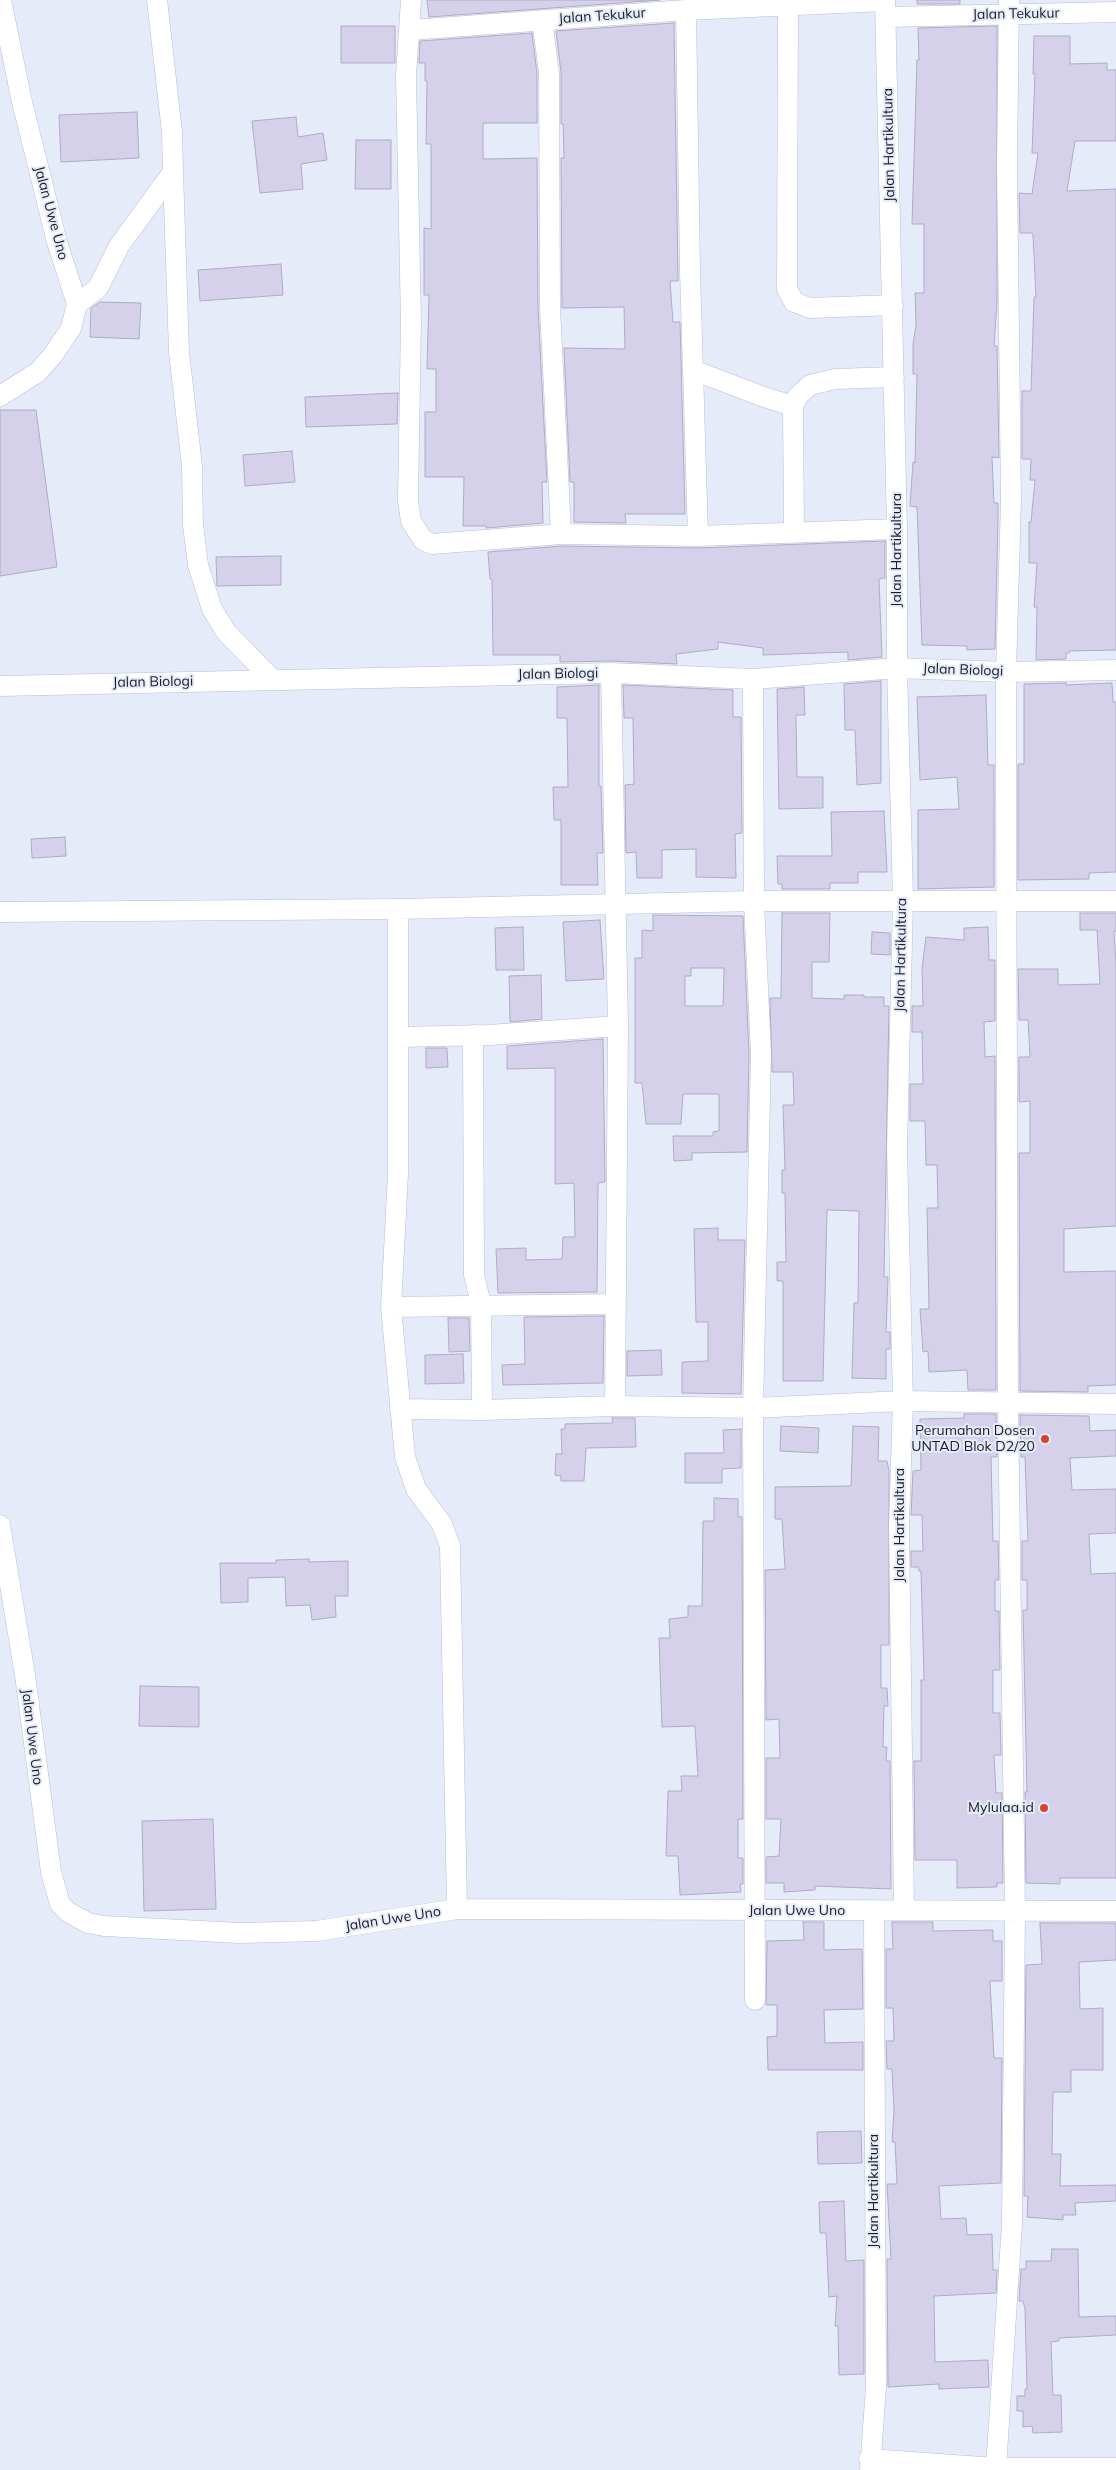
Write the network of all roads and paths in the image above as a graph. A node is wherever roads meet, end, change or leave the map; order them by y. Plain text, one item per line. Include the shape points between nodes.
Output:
1 (1, 0) edge
2 (157, 0) edge
3 (411, 0) edge
4 (788, 6) junction
5 (886, 6) edge
6 (1008, 7) edge
7 (686, 10) junction
8 (1116, 12) edge
9 (542, 20) junction
10 (410, 30) junction
11 (173, 172) junction
12 (78, 304) junction
13 (892, 305) junction
14 (693, 370) junction
15 (894, 377) junction
16 (0, 396) edge
17 (793, 406) junction
18 (897, 529) junction
19 (794, 533) junction
20 (561, 534) junction
21 (698, 536) junction
22 (898, 668) junction
23 (1116, 670) edge
24 (1006, 672) junction
25 (611, 673) junction
26 (272, 679) junction
27 (753, 679) junction
28 (0, 686) edge
29 (902, 900) junction
30 (1007, 900) junction
31 (1116, 900) edge
32 (754, 901) junction
33 (617, 905) junction
34 (398, 909) junction
35 (0, 912) edge
36 (618, 1026) junction
37 (473, 1035) junction
38 (400, 1037) junction
39 (481, 1304) junction
40 (615, 1304) junction
41 (391, 1306) junction
42 (903, 1401) junction
43 (1008, 1402) junction
44 (1116, 1404) edge
45 (615, 1406) junction
46 (753, 1408) junction
47 (400, 1409) junction
48 (482, 1410) junction
49 (0, 1525) edge
50 (457, 1910) junction
51 (904, 1910) junction
52 (755, 1911) junction
53 (874, 1911) junction
54 (1015, 1911) junction
55 (1116, 1911) edge
56 (755, 2000) dead end
57 (869, 2464) edge
58 (996, 2468) junction
59 (1116, 2468) edge

1 - 12 street, Jalan Uwe Uno via 22,102 55,232
2 - 11 street via 172,132
3 - 10 street
4 - 5 street, Jalan Tekukur
4 - 7 street, Jalan Tekukur
4 - 13 street via 787,289 794,302 810,308
5 - 6 street, Jalan Tekukur
5 - 13 street, Jalan Hartikultura
6 - 8 street, Jalan Tekukur
6 - 24 street via 1011,500
7 - 9 street, Jalan Tekukur
7 - 14 street
9 - 10 street, Jalan Tekukur
9 - 20 street via 549,72 550,307
10 - 20 street via 406,76 412,321 408,476 411,521 423,540 432,544
11 - 12 street via 119,246 98,288
11 - 26 street via 179,352 192,466 193,525 198,564 212,609 226,632
12 - 16 street via 71,328 53,356 38,372
13 - 15 street, Jalan Hartikultura
14 - 17 street
14 - 21 street
15 - 17 street via 835,379 810,385
15 - 18 street, Jalan Hartikultura
17 - 19 street
18 - 19 street
18 - 22 street, Jalan Hartikultura
19 - 21 street
20 - 21 street
22 - 24 street, Jalan Biologi
22 - 27 street, Jalan Biologi
22 - 29 street, Jalan Hartikultura
23 - 24 street, Jalan Biologi
24 - 30 street
25 - 26 street, Jalan Biologi
25 - 27 street, Jalan Biologi
25 - 33 street
26 - 28 street, Jalan Biologi
27 - 32 street
29 - 30 street
29 - 32 street
29 - 42 street, Jalan Hartikultura via 897,1148
30 - 31 street
30 - 43 street
32 - 33 street
32 - 46 street via 761,1054
33 - 34 street
33 - 36 street
34 - 35 street
34 - 38 street
36 - 37 street
36 - 40 street
37 - 38 street
37 - 39 street via 474,1275
38 - 41 street via 398,1174
39 - 40 street
39 - 41 street
39 - 48 street
40 - 45 street
41 - 47 street
42 - 43 street
42 - 46 street
42 - 51 street, Jalan Hartikultura via 899,1525
43 - 44 street
43 - 54 street
45 - 46 street
45 - 48 street
46 - 52 street
47 - 48 street
47 - 50 street via 405,1457 416,1489 442,1524 450,1546
49 - 50 street, Jalan Uwe Uno via 25,1675 47,1853 60,1904 68,1912 88,1923 104,1926 240,1933 318,1931
50 - 52 street, Jalan Uwe Uno
51 - 53 street, Jalan Uwe Uno
51 - 54 street, Jalan Uwe Uno
52 - 53 street, Jalan Uwe Uno
52 - 56 street
53 - 57 street, Jalan Hartikultura via 876,2387
54 - 55 street, Jalan Uwe Uno
54 - 58 street via 1012,2224
57 - 58 street
58 - 59 street

